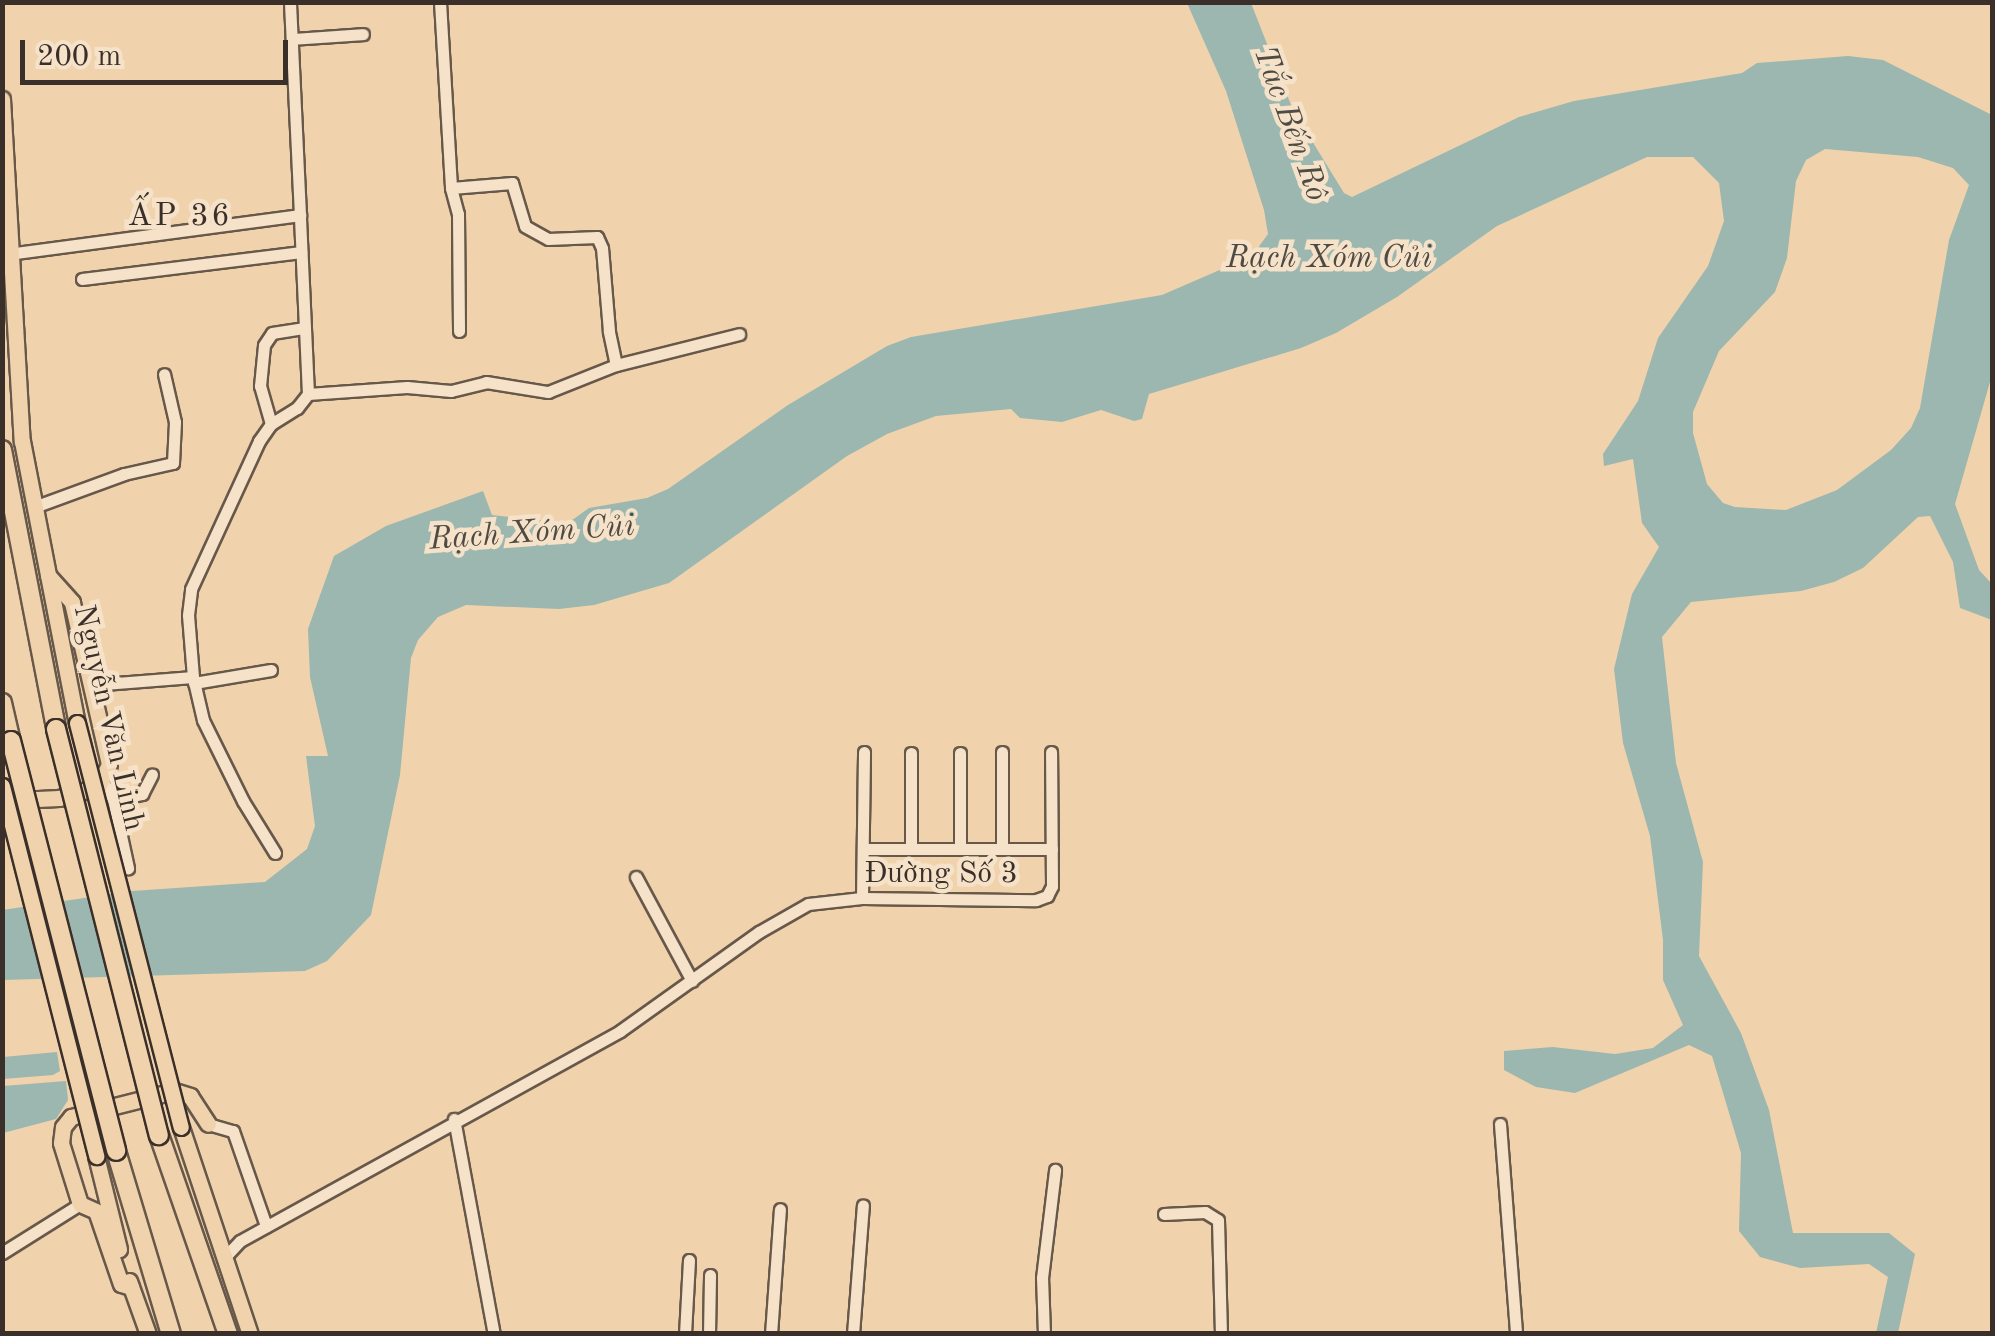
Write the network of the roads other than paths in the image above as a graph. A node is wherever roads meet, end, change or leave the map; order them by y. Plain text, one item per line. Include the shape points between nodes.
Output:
1 (290, 2) edge
2 (440, 2) edge
3 (362, 34) dead end
4 (292, 39) junction
5 (2, 98) edge
6 (3, 116) edge
7 (451, 188) junction
8 (300, 214) junction
9 (301, 252) junction
10 (8, 254) junction
11 (82, 279) dead end
12 (305, 328) junction
13 (459, 331) dead end
14 (739, 334) dead end
15 (616, 365) junction
16 (164, 374) dead end
17 (308, 394) junction
18 (271, 424) junction
19 (2, 450) edge
20 (34, 508) junction
21 (47, 574) junction
22 (271, 670) dead end
23 (193, 680) junction
24 (91, 686) junction
25 (2, 702) edge
26 (864, 752) dead end
27 (1002, 752) dead end
28 (1050, 752) dead end
29 (911, 753) dead end
30 (960, 753) dead end
31 (152, 774) dead end
32 (103, 782) junction
33 (2, 786) edge
34 (2, 798) edge
35 (112, 800) junction
36 (1002, 848) junction
37 (863, 849) junction
38 (911, 849) junction
39 (960, 849) junction
40 (1052, 849) junction
41 (275, 853) dead end
42 (128, 868) dead end
43 (636, 877) dead end
44 (862, 898) junction
45 (692, 982) junction
46 (454, 1119) junction
47 (208, 1124) joint
48 (1500, 1124) dead end
49 (1055, 1170) dead end
50 (80, 1204) junction
51 (863, 1205) dead end
52 (780, 1210) dead end
53 (1164, 1214) dead end
54 (266, 1226) junction
55 (216, 1234) junction
56 (240, 1240) junction
57 (2, 1253) edge
58 (224, 1258) junction
59 (689, 1260) dead end
60 (710, 1274) dead end
61 (130, 1287) junction
62 (148, 1334) edge
63 (171, 1334) edge
64 (228, 1334) edge
65 (250, 1334) edge
66 (494, 1334) edge
67 (684, 1334) edge
68 (709, 1334) edge
69 (771, 1334) edge
70 (853, 1334) edge
71 (1044, 1334) edge
72 (1221, 1334) edge
73 (1516, 1334) edge

1 - 4 street
2 - 7 street
3 - 4 street
4 - 8 street
5 - 6 main road, Nguyễn Văn Linh
6 - 10 main road, Nguyễn Văn Linh
7 - 13 street via 458,214
7 - 15 street via 512,183 525,226 548,239 597,237
8 - 9 street
8 - 10 street
9 - 11 street
9 - 12 street
10 - 20 main road, Nguyễn Văn Linh via 16,386
12 - 17 street
12 - 18 street via 272,333 264,346 260,386
14 - 15 street
15 - 17 street via 548,392 486,382 451,391
16 - 20 street via 176,422 173,463
17 - 18 street
18 - 23 street via 191,589
19 - 64 highway, Nguyễn Văn Linh, bridge via 56,729 159,1135
20 - 21 main road, Nguyễn Văn Linh
21 - 24 main road via 72,602
21 - 55 main road, Nguyễn Văn Linh, bridge via 76,723 181,1127
22 - 23 street
23 - 24 street
23 - 41 street via 219,754
24 - 32 main road via 109,764
25 - 63 highway, bridge via 116,1151
26 - 37 street
27 - 36 street
28 - 40 street
29 - 38 street
30 - 39 street
31 - 35 street via 142,794
32 - 34 main road via 59,798
32 - 35 street
33 - 61 main road, bridge
35 - 42 street
36 - 39 street
36 - 40 street
37 - 38 street
37 - 44 street
38 - 39 street
40 - 44 street, Đường Số 3 via 1052,886 1036,900
43 - 45 street
44 - 45 street, Đường Số 3 via 822,900 759,932
45 - 46 street via 620,1030
46 - 54 street
46 - 66 street
47 - 50 main road via 190,1096 174,1090 71,1118 61,1142
47 - 54 street via 232,1130
48 - 73 street
49 - 71 street via 1042,1278
50 - 57 street
50 - 61 main road via 96,1211 121,1284
51 - 70 street
52 - 69 street
53 - 72 street via 1205,1212 1218,1220
54 - 56 street
55 - 56 street
55 - 58 main road, Nguyễn Văn Linh
56 - 58 street
58 - 65 main road, Nguyễn Văn Linh
59 - 67 street
60 - 68 street
61 - 62 main road

